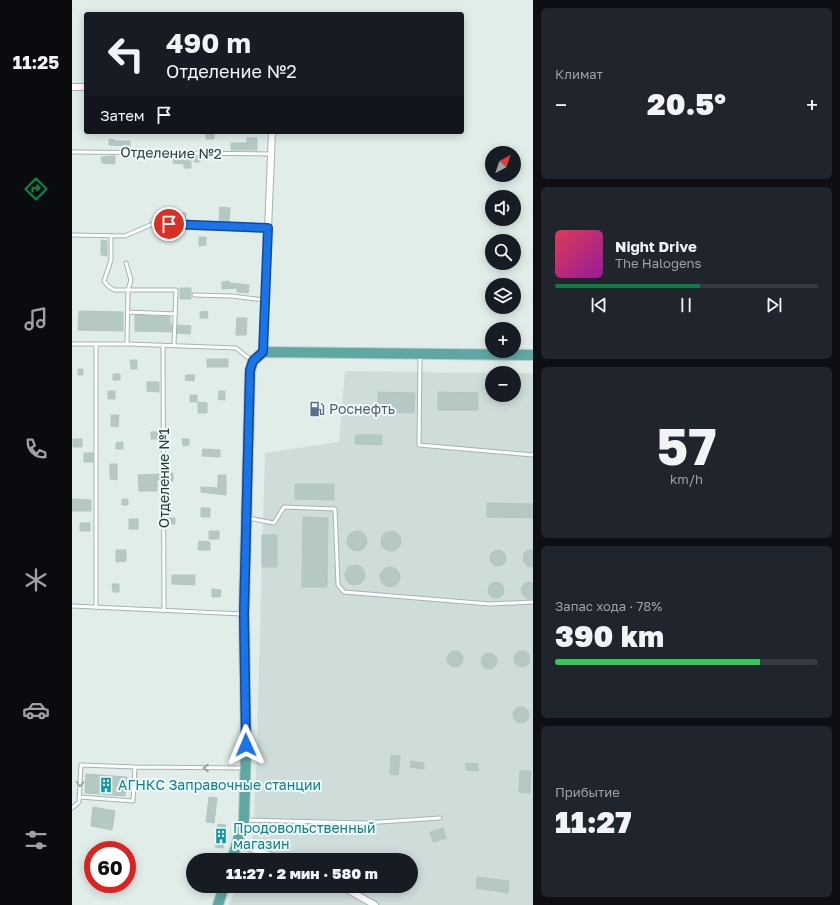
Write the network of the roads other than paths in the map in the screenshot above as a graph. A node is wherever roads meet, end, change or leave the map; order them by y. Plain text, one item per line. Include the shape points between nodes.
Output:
1 (72, 87) edge
2 (84, 87) edge
3 (272, 134) edge
4 (72, 152) edge
5 (271, 154) junction
6 (268, 228) junction
7 (72, 235) edge
8 (111, 236) junction
9 (126, 263) dead end
10 (128, 290) junction
11 (194, 295) dead end
12 (265, 300) junction
13 (127, 312) junction
14 (176, 314) junction
15 (72, 344) edge
16 (96, 344) junction
17 (127, 344) junction
18 (163, 345) junction
19 (174, 346) junction
20 (263, 352) junction
21 (420, 353) junction
22 (533, 355) edge
23 (253, 361) junction
24 (533, 455) edge
25 (246, 518) junction
26 (533, 602) edge
27 (72, 606) edge
28 (96, 608) junction
29 (164, 611) junction
30 (244, 614) junction
31 (135, 767) junction
32 (245, 768) junction
33 (80, 797) junction
34 (72, 808) edge
35 (440, 818) dead end
36 (244, 820) junction
37 (237, 843) junction
38 (234, 853) edge
39 (263, 853) edge
40 (222, 893) edge
41 (353, 893) edge
42 (218, 905) edge
43 (374, 905) edge

1 - 2 street
3 - 5 street
4 - 5 lane, Отделение №2
5 - 6 street
6 - 8 lane via 155,223 125,236
6 - 12 street
7 - 8 lane
8 - 10 lane via 111,260 104,281 114,290
9 - 10 lane via 131,280
10 - 13 lane
10 - 14 lane via 176,290
11 - 12 lane
12 - 20 street
13 - 14 lane
13 - 17 lane
14 - 19 lane
15 - 16 lane
16 - 17 lane
16 - 28 lane
17 - 18 lane
18 - 19 lane
18 - 29 lane, Отделение №1
19 - 23 lane via 236,348
20 - 21 main road
20 - 23 main road
21 - 22 main road
21 - 24 lane via 419,445
23 - 25 main road via 250,370
25 - 26 lane via 274,523 284,507 335,509 338,585 344,592 490,604
25 - 30 main road
27 - 28 lane
28 - 29 lane
29 - 30 lane
30 - 32 main road
32 -> 31 lane
31 -> 33 lane via 81,765
31 - 33 lane via 134,801
32 - 36 main road
33 - 34 lane via 79,802
35 - 36 lane via 364,823
36 - 37 main road
37 - 38 main road
37 - 39 street
40 - 42 main road
41 - 43 street

